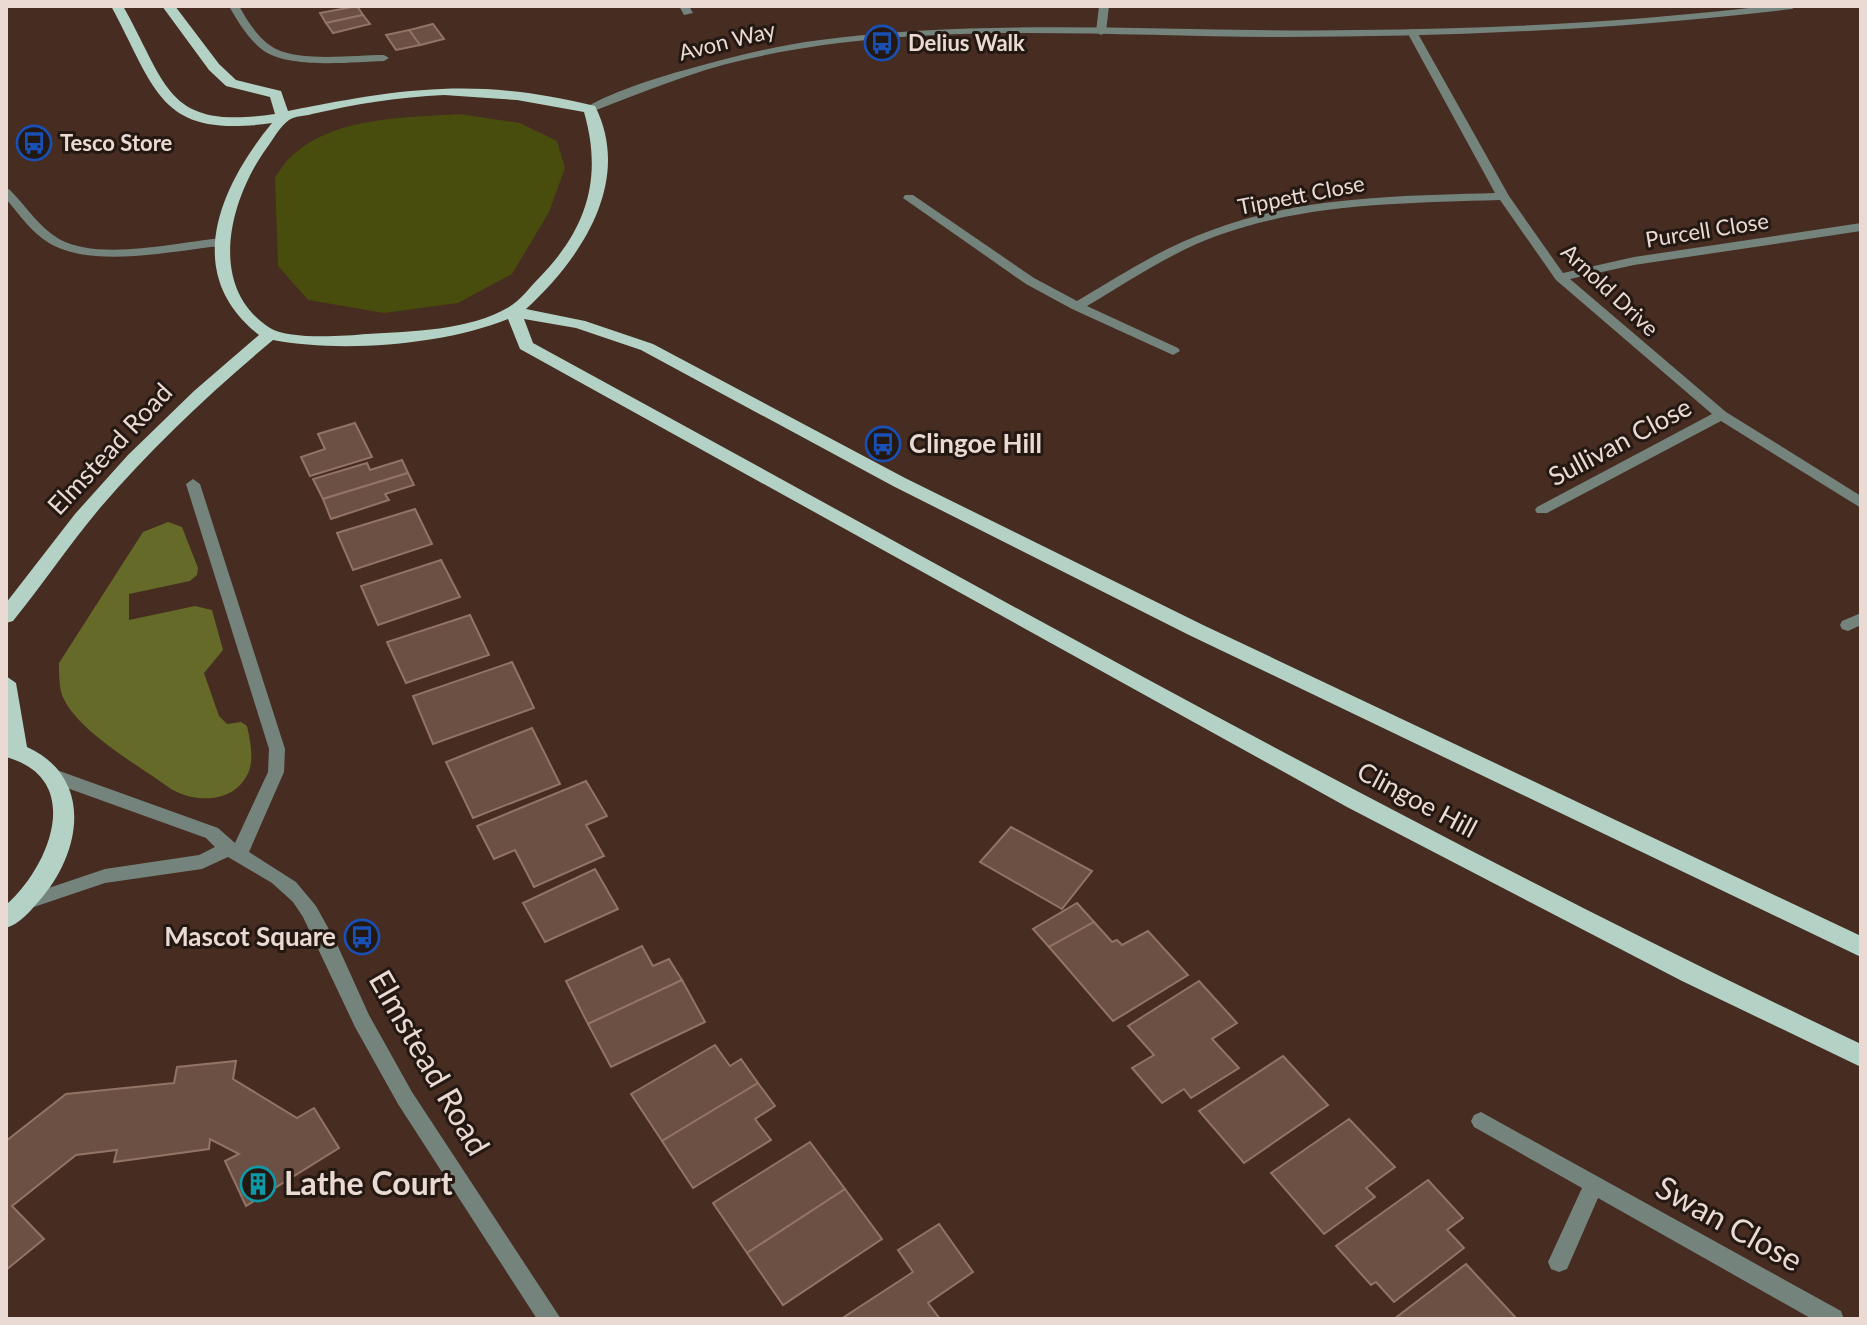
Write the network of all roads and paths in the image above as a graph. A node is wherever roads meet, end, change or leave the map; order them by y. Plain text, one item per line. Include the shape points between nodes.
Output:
1 (117, 6) edge
2 (168, 6) edge
3 (234, 6) edge
4 (1104, 6) edge
5 (1792, 6) edge
6 (1768, 7) edge
7 (1101, 32) junction
8 (1412, 32) junction
9 (384, 58) dead end
10 (590, 109) junction
11 (283, 118) junction
12 (6, 192) edge
13 (1503, 196) junction
14 (909, 198) dead end
15 (1861, 227) edge
16 (220, 242) junction
17 (1560, 277) junction
18 (1077, 306) junction
19 (514, 312) junction
20 (269, 335) junction
21 (1173, 351) dead end
22 (1721, 415) junction
23 (193, 484) dead end
24 (1861, 503) edge
25 (1542, 510) dead end
26 (6, 616) edge
27 (6, 627) edge
28 (6, 683) edge
29 (11, 750) edge
30 (48, 774) junction
31 (233, 851) junction
32 (14, 912) edge
33 (1861, 947) edge
34 (1861, 1056) edge
35 (1481, 1121) dead end
36 (1594, 1184) junction
37 (1559, 1262) dead end
38 (550, 1319) edge
39 (1833, 1319) edge

1 - 11 main road via 174,106 218,122
2 - 11 main road via 231,83 276,94
3 - 9 street via 272,53
4 - 7 street
5 - 6 street, Avon Way
6 - 8 street, Avon Way via 1605,25
7 - 8 street, Avon Way
7 - 10 street, Avon Way via 923,31 807,42 704,64
8 - 13 street, Arnold Drive
10 - 11 main road via 533,97 443,91 376,98
10 - 19 main road via 602,161 589,219 547,281
11 - 16 main road via 251,157 229,198
12 - 16 street via 54,242 76,248
13 - 17 street, Arnold Drive
13 - 18 street, Tippett Close via 1359,201 1266,218 1179,247
14 - 18 street via 1030,281
15 - 17 street, Purcell Close
16 - 20 main road via 224,274 240,306
17 - 22 street, Arnold Drive
18 - 21 street
19 - 20 main road via 433,333 349,341
19 - 33 main road via 579,324 647,347 899,482 1196,630
19 - 34 main road, Clingoe Hill via 526,346 1140,686 1706,984
20 - 26 main road, Elmstead Road via 148,444 66,537
22 - 24 street, Arnold Drive
22 - 25 street, Sullivan Close
23 - 31 street via 277,749 276,772
26 - 27 main road, Elmstead Road
28 - 29 main road
29 - 30 main road
30 - 31 street, Elmstead Road via 212,833
30 - 32 main road via 66,812 64,833 55,860
31 - 32 street via 202,862 105,876
31 - 38 street, Elmstead Road via 298,895 362,1021
35 - 36 street, Swan Close
36 - 37 street
36 - 39 street, Swan Close

